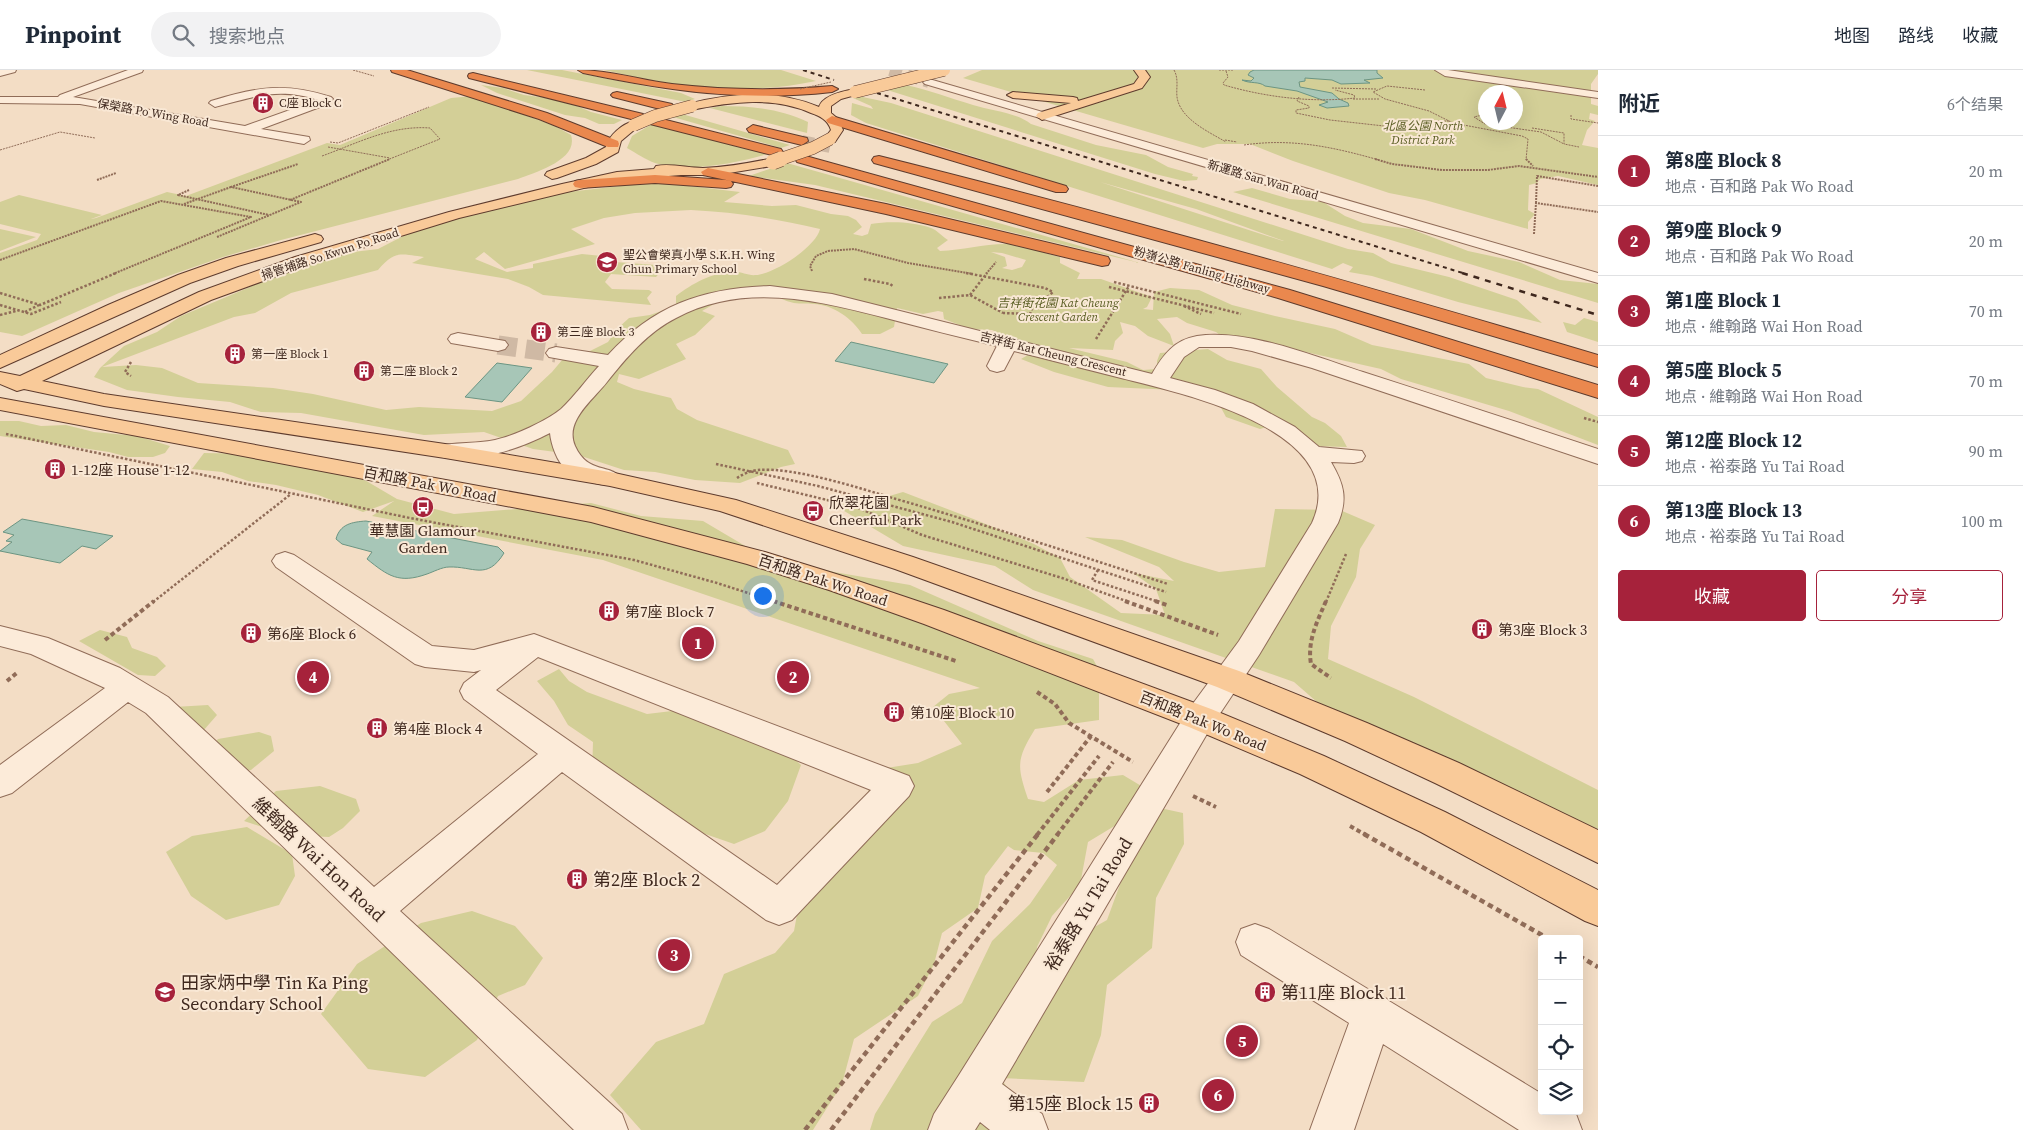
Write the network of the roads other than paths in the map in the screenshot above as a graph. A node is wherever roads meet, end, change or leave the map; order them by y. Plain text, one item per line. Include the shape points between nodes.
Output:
1 (11, 70) edge
2 (138, 70) edge
3 (396, 70) edge
4 (583, 70) edge
5 (906, 70) edge
6 (1139, 70) edge
7 (1440, 70) edge
8 (0, 73) edge
9 (946, 73) edge
10 (465, 74) dead end
11 (928, 82) tunnel mouth
12 (650, 84) junction
13 (832, 89) junction
14 (602, 92) dead end
15 (846, 94) junction
16 (1013, 95) junction
17 (1598, 95) edge
18 (740, 99) junction
19 (766, 99) junction
20 (0, 100) edge
21 (58, 100) junction
22 (1095, 100) junction
23 (215, 103) dead end
24 (668, 107) dead end
25 (688, 108) junction
26 (1061, 110) junction
27 (703, 116) dead end
28 (1042, 116) junction
29 (829, 118) junction
30 (637, 121) junction
31 (654, 121) dead end
32 (739, 125) dead end
33 (247, 130) junction
34 (875, 133) junction
35 (304, 140) dead end
36 (613, 147) junction
37 (865, 156) dead end
38 (775, 157) junction
39 (678, 172) junction
40 (708, 172) junction
41 (580, 184) junction
42 (812, 193) junction
43 (1073, 193) dead end
44 (1175, 225) dead end
45 (1119, 265) dead end
46 (1598, 265) edge
47 (1133, 278) road end
48 (1598, 278) edge
49 (1505, 332) junction
50 (458, 339) dead end
51 (1008, 343) junction
52 (498, 345) tunnel mouth
53 (556, 353) tunnel mouth
54 (1598, 360) edge
55 (0, 362) edge
56 (612, 362) junction
57 (1506, 363) junction
58 (997, 366) dead end
59 (0, 378) edge
60 (1158, 381) junction
61 (22, 383) junction
62 (1598, 392) edge
63 (0, 394) edge
64 (0, 404) edge
65 (565, 416) junction
66 (445, 451) junction
67 (1312, 454) junction
68 (1354, 456) dead end
69 (1598, 458) edge
70 (610, 479) junction
71 (285, 561) dead end
72 (0, 636) edge
73 (534, 644) junction
74 (425, 656) junction
75 (1228, 679) junction
76 (127, 687) junction
77 (475, 691) junction
78 (1200, 718) junction
79 (561, 754) junction
80 (0, 783) edge
81 (1598, 847) edge
82 (1598, 908) edge
83 (373, 910) junction
84 (1255, 942) dead end
85 (1373, 1013) junction
86 (974, 1090) junction
87 (606, 1130) edge
88 (950, 1130) edge
89 (1026, 1130) edge
90 (1332, 1130) edge
91 (1560, 1130) edge

1 - 8 street
2 - 21 street
3 - 36 highway via 544,116
4 - 12 highway
5 - 13 main road
6 - 22 main road via 1145,77 1142,83
7 - 17 street
9 - 15 main road, bridge
9 - 16 street, 新運路 San Wan Road
10 - 30 highway
11 - 28 street, 新運路 San Wan Road
12 - 13 highway via 732,94 794,94
12 - 18 highway via 698,95
13 - 19 main road
14 - 24 highway
15 - 29 main road via 825,105
15 - 34 highway via 839,107 845,118
16 - 22 main road via 1052,100
16 - 26 street, 新運路 San Wan Road
18 - 19 main road, 掃管埔路 So Kwun Po Road
18 - 25 main road, 掃管埔路 So Kwun Po Road
19 - 29 main road via 805,105
20 - 21 street, 保榮路 Po Wing Road
21 - 33 street, 保榮路 Po Wing Road via 106,105
22 - 26 main road
23 - 33 street via 250,92 272,91 327,99
25 - 27 highway
25 - 30 main road, 掃管埔路 So Kwun Po Road, bridge
26 - 28 main road
26 - 46 street, 新運路 San Wan Road
28 - 48 street, 新運路 San Wan Road
29 - 34 highway
29 - 38 main road, bridge via 837,125 833,145
30 - 36 main road, 掃管埔路 So Kwun Po Road
31 - 38 highway
32 - 57 highway, 粉嶺公路 Fanling Highway via 802,150
33 - 35 street, 保榮路 Po Wing Road
34 - 43 highway
36 - 39 main road via 630,160
36 - 55 main road, 掃管埔路 So Kwun Po Road via 591,161 534,181 257,255 185,278
37 - 49 highway, 粉嶺公路 Fanling Highway
38 - 40 main road via 741,169
39 - 40 main road
39 - 41 main road, 掃管埔路 So Kwun Po Road via 617,176
40 - 42 highway
41 - 42 highway via 655,178
41 - 61 main road, 掃管埔路 So Kwun Po Road via 454,215 301,261 205,296
42 - 45 highway via 994,233
44 - 49 highway
47 - 57 highway
49 - 54 highway, 粉嶺公路 Fanling Highway
50 - 52 street
51 - 56 street, 吉祥街 Kat Cheung Crescent via 816,295 760,292 708,299 680,308 649,328
51 - 58 street
51 - 60 street, 吉祥街 Kat Cheung Crescent
53 - 56 street
56 - 65 street, 吉祥街 Kat Cheung Crescent
57 - 62 highway, 粉嶺公路 Fanling Highway
59 - 61 main road
60 - 67 street, 吉祥街 Kat Cheung Crescent via 1208,394 1257,413 1283,429
60 - 69 street via 1175,352 1197,342 1229,341 1457,408
61 - 63 main road, 掃管埔路 So Kwun Po Road
61 - 66 main road via 104,400
64 - 78 main road, 百和路 Pak Wo Road via 593,515 784,567 934,617
65 - 66 street, 吉祥街 Kat Cheung Crescent via 502,446
65 - 70 street via 561,434 573,464
66 - 70 main road
67 - 68 street
67 - 75 street, 吉祥街 Kat Cheung Crescent via 1329,481 1332,502 1326,523
70 - 75 main road via 764,516
71 - 74 street
72 - 76 street, 維翰路 Wai Hon Road via 38,645
73 - 74 street via 474,661
73 - 77 street
73 - 79 street via 897,786 779,908
74 - 77 street
75 - 78 street, 裕泰路 Yu Tai Road
75 - 81 main road via 1447,773
76 - 80 street
76 - 83 street, 維翰路 Wai Hon Road via 157,705
77 - 79 street
78 - 82 main road, 百和路 Pak Wo Road via 1312,765 1425,818
78 - 86 street, 裕泰路 Yu Tai Road
79 - 83 street
83 - 87 street, 維翰路 Wai Hon Road
84 - 85 street
85 - 90 street
85 - 91 street
86 - 88 street, 裕泰路 Yu Tai Road
86 - 89 street

